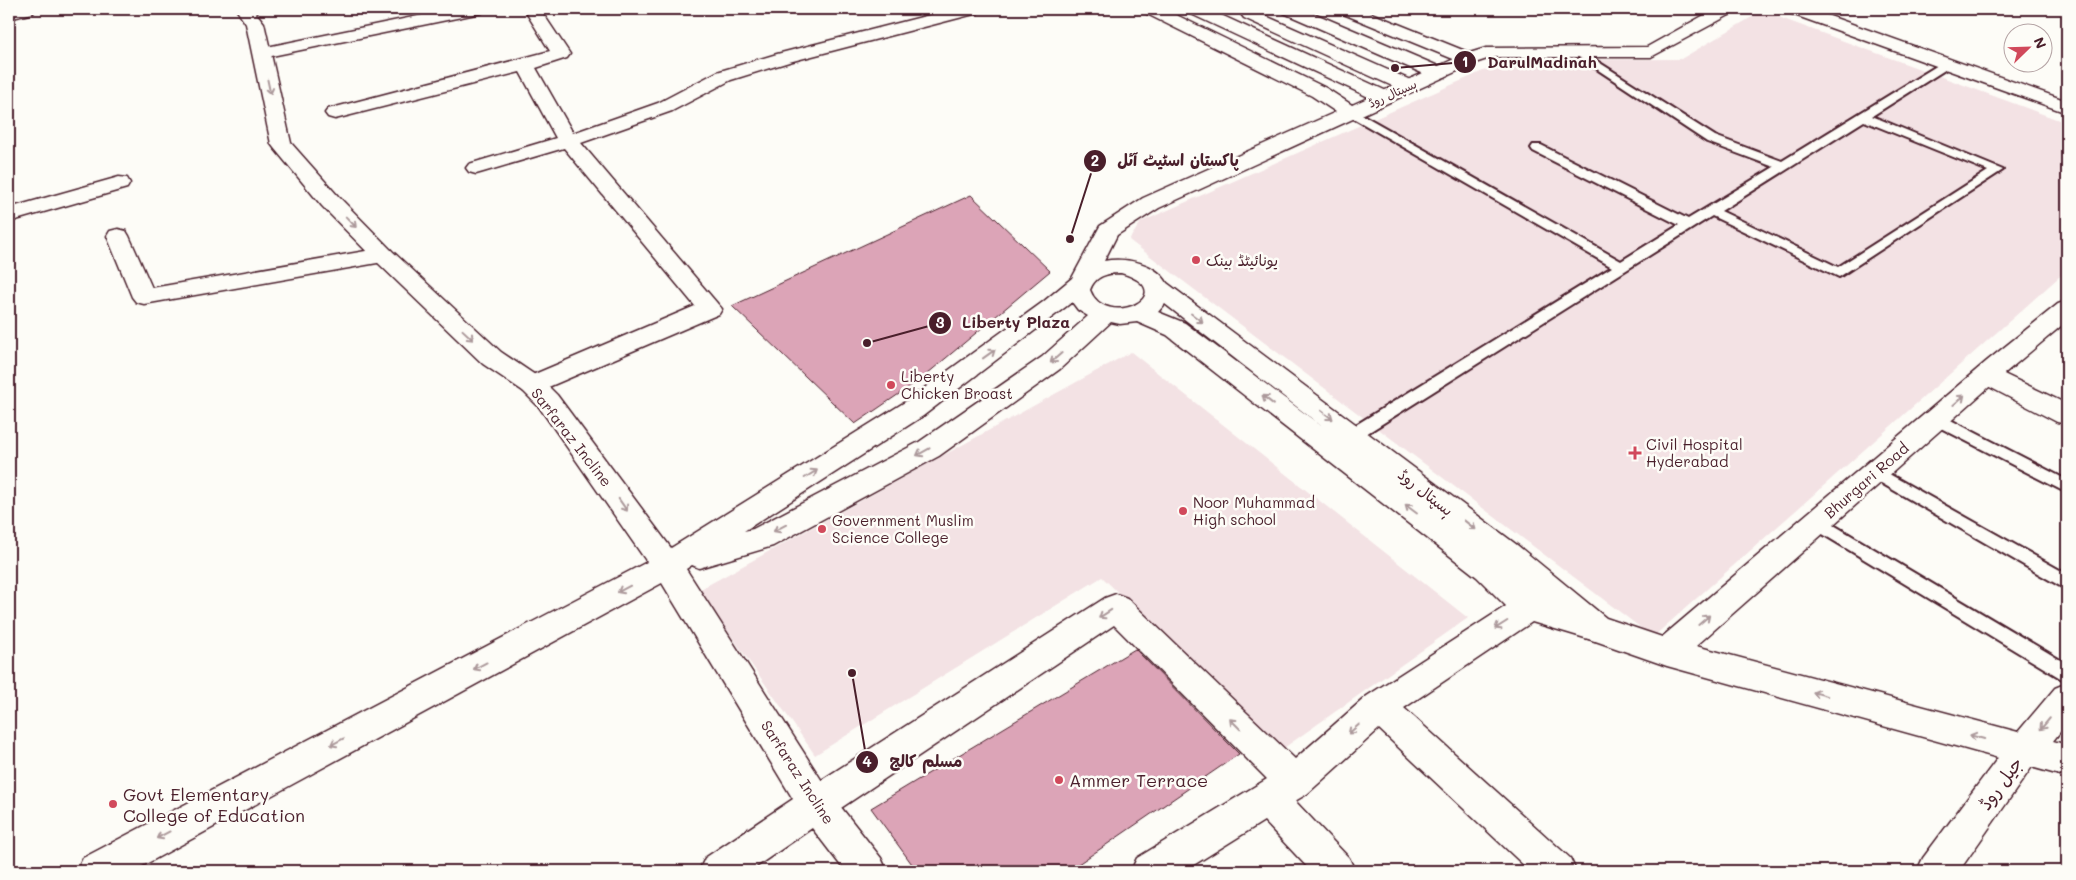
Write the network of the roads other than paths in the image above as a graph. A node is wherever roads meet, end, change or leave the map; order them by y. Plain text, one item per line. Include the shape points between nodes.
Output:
1 (27, 9) edge
2 (244, 9) edge
3 (476, 9) edge
4 (532, 9) edge
5 (972, 9) edge
6 (1151, 9) edge
7 (1195, 9) edge
8 (1240, 9) edge
9 (1290, 9) edge
10 (1347, 9) edge
11 (1727, 9) edge
12 (1795, 9) edge
13 (9, 14) edge
14 (1578, 52) junction
15 (262, 53) junction
16 (1469, 59) junction
17 (1947, 64) junction
18 (525, 65) junction
19 (1438, 73) junction
20 (1408, 86) junction
21 (1384, 96) junction
22 (2067, 107) edge
23 (1350, 112) junction
24 (335, 113) dead end
25 (1862, 116) junction
26 (568, 141) junction
27 (1537, 148) dead end
28 (1783, 166) junction
29 (476, 168) dead end
30 (119, 183) dead end
31 (1711, 211) junction
32 (9, 215) edge
33 (1125, 219) junction
34 (1689, 225) junction
35 (118, 236) dead end
36 (383, 255) junction
37 (1622, 266) junction
38 (1132, 268) junction
39 (1082, 280) junction
40 (1159, 288) junction
41 (2067, 309) edge
42 (1106, 314) junction
43 (1137, 314) junction
44 (1987, 375) junction
45 (532, 384) junction
46 (2067, 415) edge
47 (1937, 419) junction
48 (1352, 435) junction
49 (1875, 472) junction
50 (2067, 487) edge
51 (1817, 522) junction
52 (667, 566) junction
53 (2067, 583) edge
54 (1528, 608) junction
55 (1595, 628) junction
56 (1667, 652) junction
57 (2067, 674) edge
58 (2067, 698) edge
59 (1379, 707) junction
60 (2024, 750) junction
61 (2067, 761) edge
62 (1281, 790) junction
63 (816, 804) junction
64 (1947, 867) edge
65 (96, 871) edge
66 (718, 871) edge
67 (868, 871) edge
68 (1150, 871) edge
69 (1336, 871) edge
70 (1557, 871) edge

1 - 13 street
2 - 15 street, Sarfaraz Incline via 255,23
3 - 15 street
4 - 18 street via 562,54
5 - 26 street via 724,76 665,107
6 - 23 street via 1319,92
7 - 21 street
8 - 20 street
9 - 19 street
10 - 16 street
11 - 14 street, ہسپتال روڈ via 1651,52
12 - 17 street
14 - 16 street, ہسپتال روڈ via 1492,52
14 - 28 lane via 1711,139
15 -> 36 street, Sarfaraz Incline via 281,144
16 - 19 street, ہسپتال روڈ
17 - 22 street
17 - 25 lane
18 - 24 street
18 - 26 street
19 - 20 street, ہسپتال روڈ
20 - 21 street, ہسپتال روڈ
21 - 23 street, ہسپتال روڈ
23 - 33 street, ہسپتال روڈ via 1151,203
23 - 37 lane
25 - 28 lane
25 - 31 lane via 1997,170 1840,273
26 - 29 street
26 - 45 street via 710,309
27 - 34 lane
28 - 31 lane
30 - 32 street
31 - 34 lane
33 - 38 street via 1115,232 1115,240
33 - 39 street, ہسپتال روڈ via 1108,231
34 - 37 lane
35 - 36 street via 144,297
36 -> 45 street, Sarfaraz Incline via 492,358
37 - 48 lane
38 - 39 street via 1111,266 1092,271
38 - 40 street via 1149,276
39 - 42 street via 1078,290 1086,305
52 -> 39 street via 914,410 1052,307
40 - 43 street via 1156,303
40 -> 48 street, ہسپتال روڈ
41 - 44 street, Bhurgari Road
42 - 43 street
42 -> 52 street via 1051,363 929,449 762,538
54 -> 43 street, ہسپتال روڈ via 1488,568 1176,329
44 - 46 street
47 -> 44 street, Bhurgari Road
45 -> 52 street, Sarfaraz Incline via 591,459
47 - 49 street, Bhurgari Road
47 - 50 lane
48 -> 55 street, ہسپتال روڈ via 1506,553
49 - 51 street, Bhurgari Road
49 - 53 lane
56 -> 51 street, Bhurgari Road
51 - 57 lane
52 - 63 street, Sarfaraz Incline
52 -> 65 street
54 - 55 street
54 -> 59 street
55 - 56 street
60 -> 56 street
58 -> 60 street, جیل روڈ
59 -> 62 street
59 - 70 street
60 - 61 street
60 - 64 street, جیل روڈ
62 -> 63 street via 1116,607
62 - 68 street
62 - 69 street
63 - 66 street
63 - 67 street, Sarfaraz Incline

